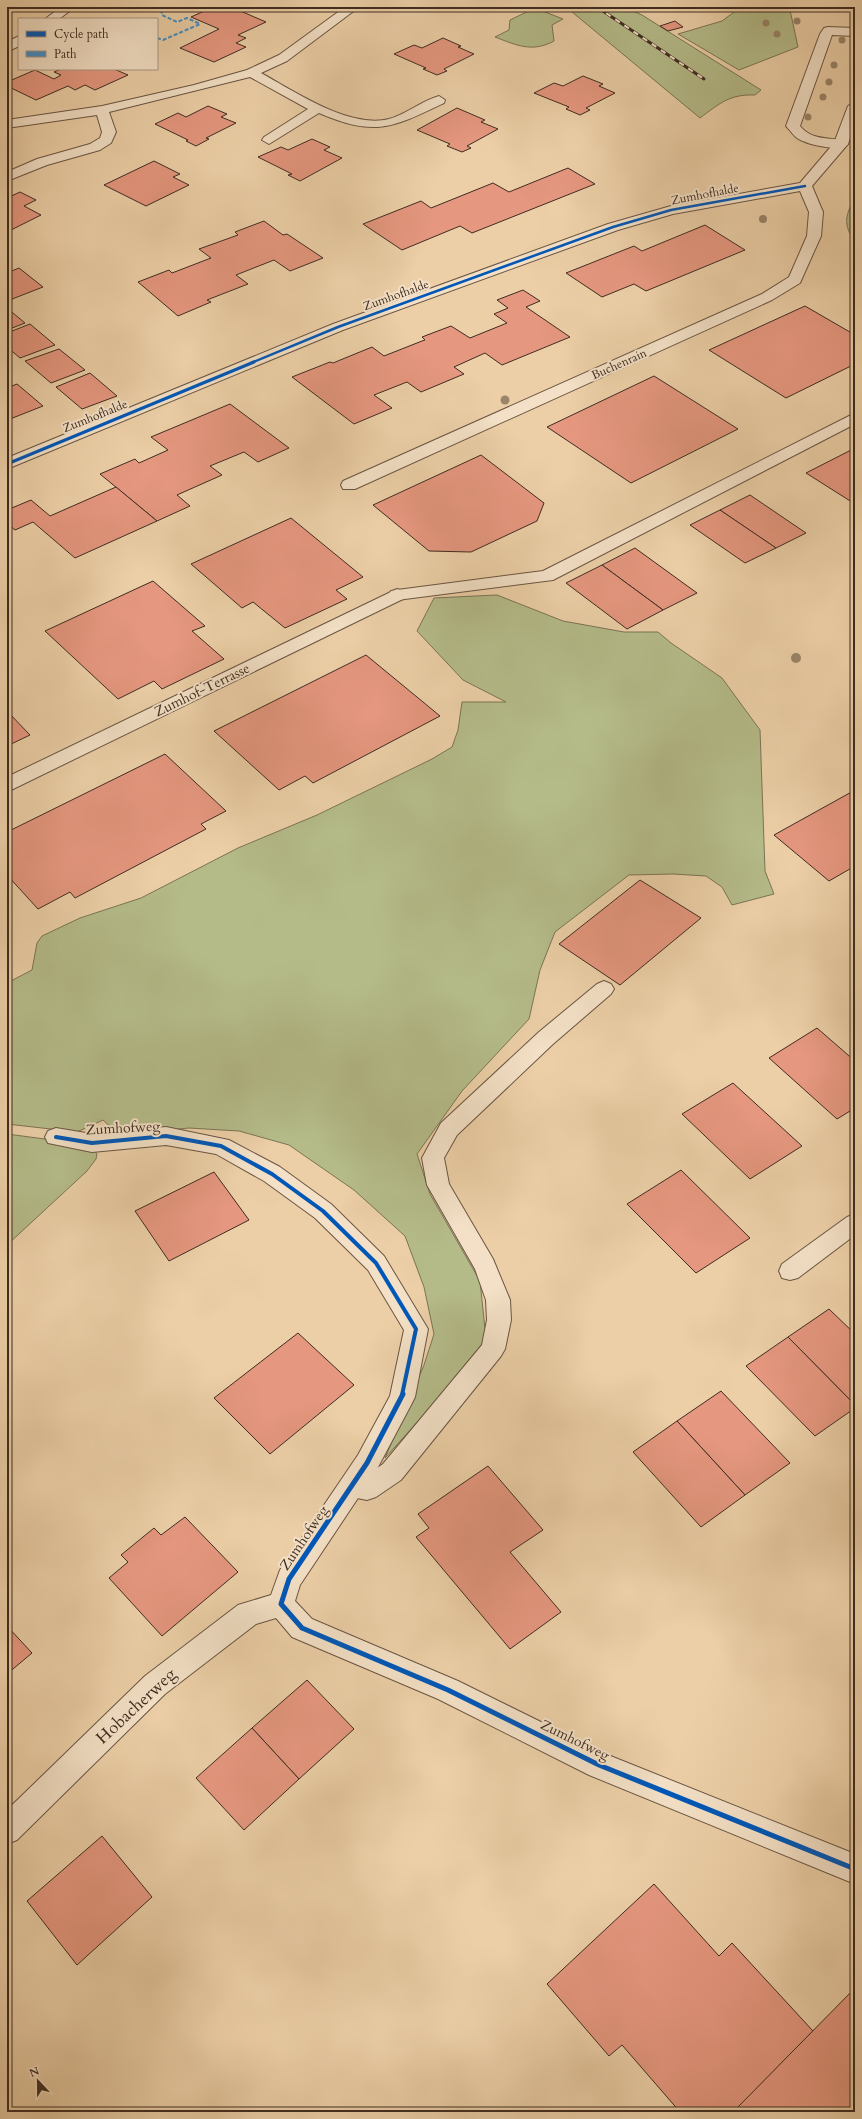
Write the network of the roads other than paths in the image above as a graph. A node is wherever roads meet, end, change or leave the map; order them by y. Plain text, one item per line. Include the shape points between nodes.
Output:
1 (69, 7) edge
2 (353, 7) edge
3 (52, 18) edge
4 (855, 32) edge
5 (18, 41) edge
6 (7, 48) edge
7 (251, 73) junction
8 (439, 100) dead end
9 (855, 106) edge
10 (318, 108) junction
11 (102, 110) junction
12 (7, 124) edge
13 (269, 140) dead end
14 (841, 144) junction
15 (7, 177) edge
16 (805, 186) junction
17 (855, 418) edge
18 (7, 464) edge
19 (349, 485) dead end
20 (397, 595) joint
21 (7, 785) edge
22 (604, 989) dead end
23 (56, 1137) dead end
24 (855, 1223) edge
25 (790, 1271) dead end
26 (351, 1487) junction
27 (280, 1604) junction
28 (7, 1830) edge
29 (855, 1869) edge

1 - 3 street
2 - 7 lane via 283,58
4 - 14 lane via 828,31 826,34 793,126 812,140
5 - 6 street
7 - 10 lane
7 - 11 lane
8 - 10 lane via 387,123 368,124 351,121
9 - 14 street
10 - 13 lane
11 - 12 lane
11 - 15 lane via 109,132 106,140 95,147 42,162
14 - 16 street
16 - 18 street, Zumhofhalde via 671,210 612,227 338,327
16 - 19 street, Buchenrain via 816,212 814,236 795,280 767,297
17 - 20 lane via 547,576
20 - 21 street, Zumhof-Terrasse
22 - 26 lane via 546,1038 449,1129 433,1158 438,1185 485,1266 498,1300 499,1320 493,1349 392,1472 367,1489
23 - 26 street, Zumhofweg via 92,1143 166,1136 221,1146 272,1174 323,1211 376,1263 416,1329 402,1397 367,1463
24 - 25 lane
26 - 27 street, Zumhofweg via 289,1578
27 - 28 street, Hobacherweg via 248,1614 155,1685
27 - 29 street, Zumhofweg via 302,1628 448,1690 598,1765

